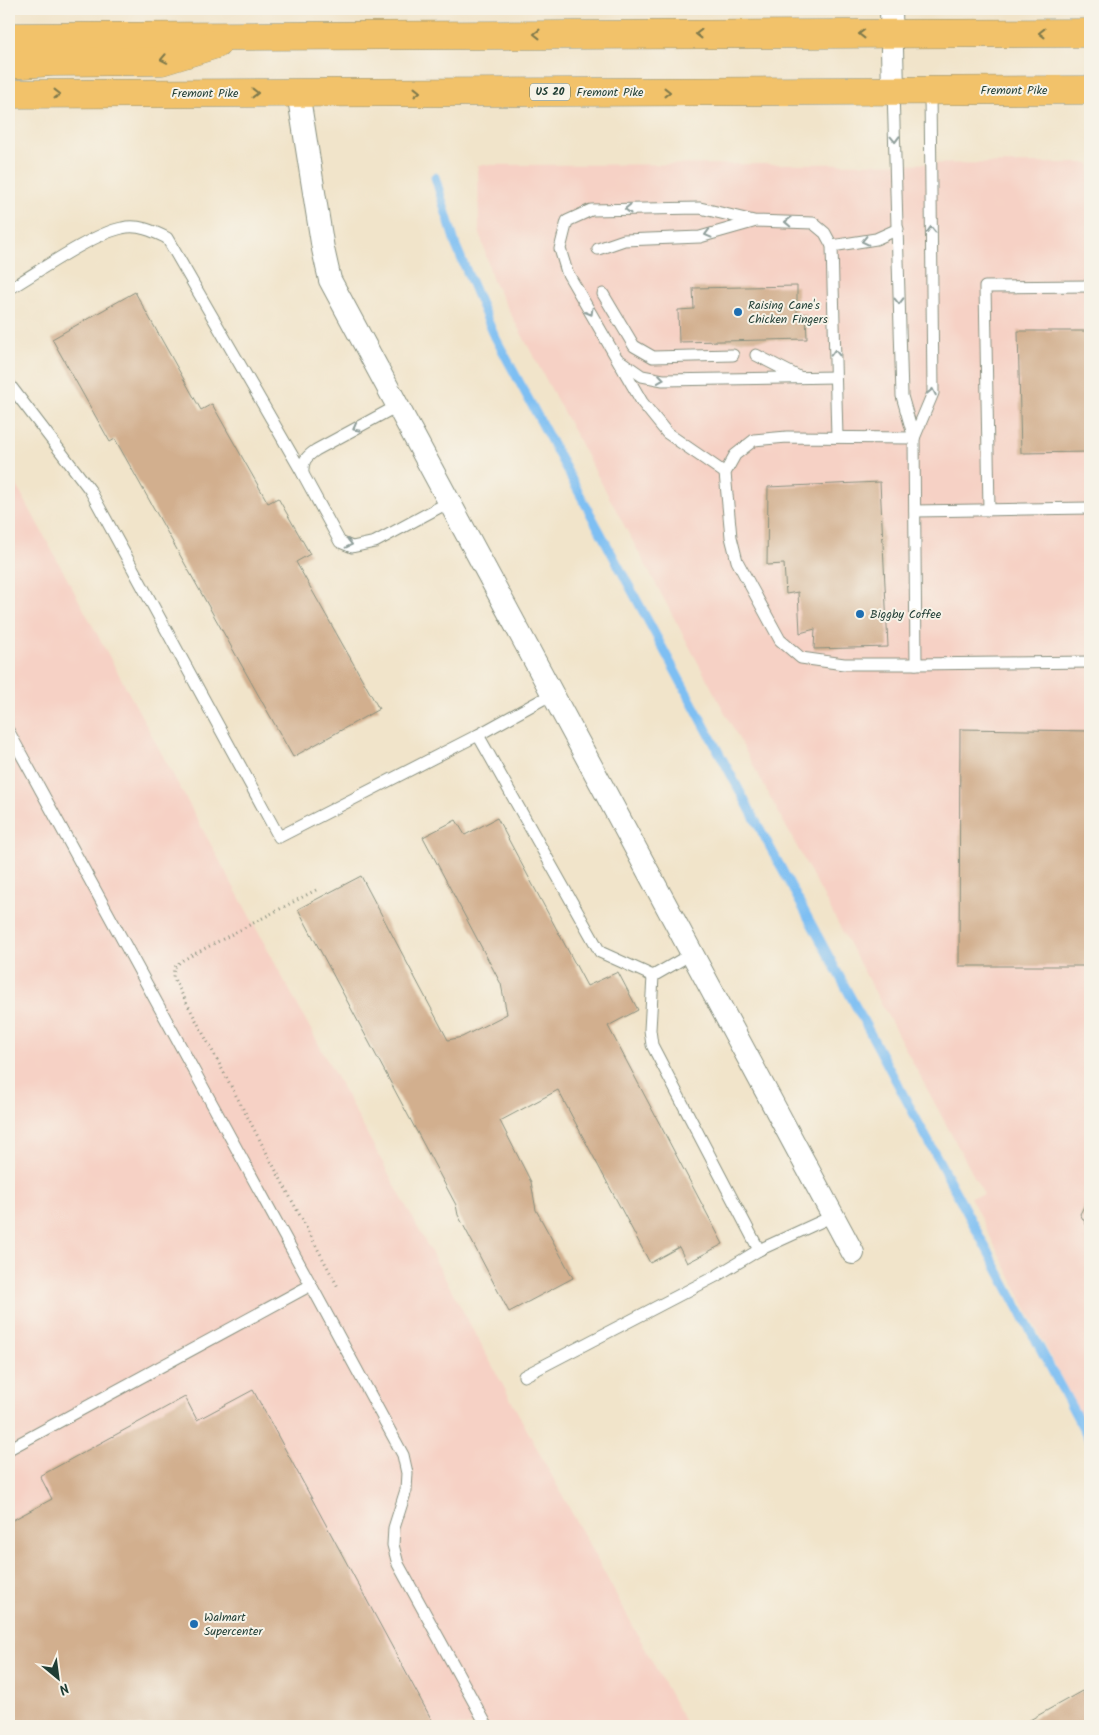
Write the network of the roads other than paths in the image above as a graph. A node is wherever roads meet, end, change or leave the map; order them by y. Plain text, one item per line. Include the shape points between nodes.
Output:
1 (891, 21) edge
2 (1090, 33) edge
3 (244, 35) junction
4 (9, 36) edge
5 (9, 65) edge
6 (893, 90) junction
7 (930, 90) junction
8 (1090, 90) edge
9 (298, 92) junction
10 (9, 94) edge
11 (754, 221) junction
12 (898, 229) junction
13 (832, 246) junction
14 (598, 249) dead end
15 (1090, 286) edge
16 (9, 289) edge
17 (603, 294) dead end
18 (756, 355) dead end
19 (733, 356) dead end
20 (617, 359) junction
21 (835, 377) junction
22 (800, 378) junction
23 (9, 384) edge
24 (399, 405) junction
25 (837, 437) junction
26 (914, 438) junction
27 (725, 473) junction
28 (303, 474) junction
29 (451, 501) junction
30 (1090, 508) edge
31 (989, 510) junction
32 (915, 511) junction
33 (1090, 662) edge
34 (916, 664) junction
35 (554, 693) junction
36 (9, 732) edge
37 (478, 735) junction
38 (692, 953) junction
39 (653, 976) junction
40 (833, 1216) junction
41 (759, 1250) junction
42 (853, 1254) dead end
43 (311, 1285) junction
44 (524, 1376) dead end
45 (9, 1449) edge
46 (487, 1726) edge

2 -> 1 highway
1 -> 3 highway
1 - 6 street
3 - 4 highway
3 -> 5 highway via 162,61
6 - 7 highway, Fremont Pike / US 20
9 -> 6 highway, Fremont Pike / US 20
6 -> 12 lane
7 - 8 highway, Fremont Pike / US 20
26 -> 7 lane via 933,392
10 -> 9 highway, Fremont Pike / US 20
9 - 24 street via 328,272
13 -> 11 lane via 825,232 813,223
11 -> 14 lane via 700,237 624,240
11 -> 20 lane via 700,208 591,210 567,221 560,249 567,272
12 -> 13 lane via 876,239
12 -> 26 lane via 902,396
21 -> 13 lane
15 - 31 lane via 985,288
16 - 28 lane via 96,238 123,228 150,229 167,238
17 - 19 lane via 634,346 653,356
18 - 22 lane
20 -> 22 lane via 642,376 664,380
20 - 27 lane via 642,402 668,433
21 - 22 lane
21 - 25 lane
23 - 37 lane via 90,490 279,837
24 -> 28 lane via 306,457 302,465
24 - 29 street
25 - 26 lane
25 - 27 lane via 754,440 735,455
26 - 32 lane
27 - 34 lane via 730,537 736,561 780,640 801,658 844,664
28 -> 29 lane via 340,542 352,546 375,542
29 - 35 street
30 - 31 lane
31 - 32 lane
32 - 34 lane
33 - 34 lane
35 - 37 lane
35 - 38 street
36 - 43 lane
37 - 39 lane via 600,952
38 - 39 lane
38 - 40 street
39 - 41 lane via 652,1046
40 - 41 lane
40 - 42 street
41 - 44 lane via 716,1276
43 - 45 lane
43 - 46 lane via 402,1455 407,1473 406,1490 394,1528 393,1545 398,1564

